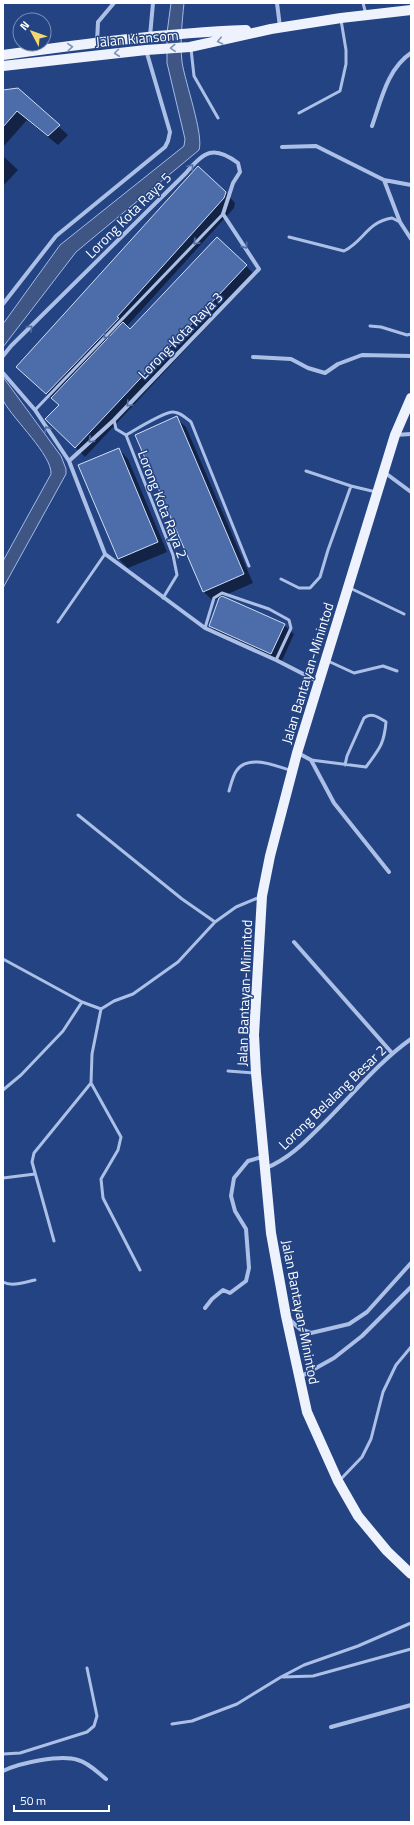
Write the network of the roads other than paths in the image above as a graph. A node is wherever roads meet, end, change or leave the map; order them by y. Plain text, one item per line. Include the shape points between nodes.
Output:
1 (114, 3) edge
2 (153, 3) edge
3 (277, 3) edge
4 (363, 3) edge
5 (411, 10) edge
6 (366, 16) junction
7 (341, 18) junction
8 (276, 28) junction
9 (150, 38) junction
10 (97, 43) junction
11 (52, 46) edge
12 (190, 47) junction
13 (151, 50) junction
14 (16, 52) edge
15 (411, 53) edge
16 (3, 55) edge
17 (3, 66) edge
18 (299, 113) dead end
19 (218, 118) dead end
20 (372, 126) dead end
21 (282, 147) dead end
22 (384, 180) junction
23 (411, 185) edge
24 (223, 214) junction
25 (400, 222) junction
26 (289, 237) dead end
27 (411, 239) edge
28 (3, 304) edge
29 (370, 326) dead end
30 (411, 334) edge
31 (3, 356) edge
32 (411, 356) edge
33 (253, 357) dead end
34 (3, 373) edge
35 (411, 398) edge
36 (35, 410) junction
37 (114, 420) junction
38 (411, 434) edge
39 (126, 435) junction
40 (395, 436) junction
41 (69, 461) junction
42 (306, 471) dead end
43 (384, 472) junction
44 (351, 486) junction
45 (411, 492) edge
46 (377, 493) junction
47 (105, 554) junction
48 (249, 566) dead end
49 (281, 579) dead end
50 (348, 587) junction
51 (163, 598) junction
52 (404, 614) dead end
53 (58, 622) dead end
54 (205, 628) junction
55 (276, 660) junction
56 (326, 660) junction
57 (397, 671) dead end
58 (319, 682) junction
59 (297, 753) junction
60 (311, 760) junction
61 (345, 765) junction
62 (292, 771) junction
63 (229, 791) dead end
64 (78, 815) dead end
65 (389, 872) dead end
66 (262, 896) junction
67 (215, 922) junction
68 (294, 942) dead end
69 (3, 959) edge
70 (82, 1002) junction
71 (101, 1009) junction
72 (411, 1039) edge
73 (392, 1053) junction
74 (228, 1071) dead end
75 (256, 1073) junction
76 (91, 1083) junction
77 (3, 1090) edge
78 (265, 1156) junction
79 (266, 1168) junction
80 (35, 1174) junction
81 (3, 1178) edge
82 (54, 1241) dead end
83 (411, 1263) edge
84 (140, 1270) dead end
85 (35, 1280) dead end
86 (3, 1282) edge
87 (411, 1287) edge
88 (205, 1308) dead end
89 (286, 1316) junction
90 (411, 1347) edge
91 (299, 1378) junction
92 (338, 1481) junction
93 (411, 1574) edge
94 (411, 1623) edge
95 (411, 1649) edge
96 (87, 1668) dead end
97 (281, 1677) junction
98 (411, 1705) edge
99 (172, 1724) dead end
100 (331, 1727) dead end
101 (3, 1754) edge
102 (3, 1771) edge
103 (106, 1779) dead end

1 - 10 street via 98,22
2 - 9 street
3 - 8 street
4 - 6 lane
5 - 6 main road, Jalan Kiansom
6 - 7 main road, Jalan Kiansom
7 - 8 main road, Jalan Kiansom
7 - 18 lane via 346,64 340,91
8 - 9 main road, Jalan Kiansom
8 -> 12 main road, Jalan Kiansom
9 - 10 main road, Jalan Kiansom
11 -> 10 main road, Jalan Kiansom
12 -> 13 main road, Jalan Kiansom
12 - 19 lane via 194,76
13 -> 17 main road, Jalan Kiansom
13 - 28 street via 170,132 165,147 56,236
14 - 16 main road, Jalan Kiansom
15 - 20 street via 403,58 392,72
21 - 22 street via 316,146
22 - 23 street
22 - 25 street
31 -> 24 street, Lorong Kota Raya 5 via 200,157 214,152 226,154 238,163 240,172 233,183
24 -> 36 lane
24 -> 37 street, Lorong Kota Raya 3 via 259,269
25 - 26 lane via 392,218 374,224 351,248 344,251
25 - 27 street
29 - 30 lane via 381,326
32 - 33 street via 362,355 338,364 325,373 291,359
34 - 36 street
35 - 40 main road, Jalan Bantayan-Minintod
41 -> 36 street
37 - 39 lane, Lorong Kota Raya 2 via 116,429
37 -> 41 street, Lorong Kota Raya 3
38 - 40 street
39 - 48 lane via 143,424 172,412 181,414 191,422
39 - 51 lane, Lorong Kota Raya 2 via 173,555 177,575
40 - 43 main road, Jalan Bantayan-Minintod
41 - 47 street
42 - 44 lane
43 - 45 street
43 - 46 main road, Jalan Bantayan-Minintod
44 - 46 lane
44 - 49 lane via 320,577 310,588 299,588
46 - 50 main road, Jalan Bantayan-Minintod
47 - 51 street
47 - 53 lane
50 - 52 lane
50 - 56 main road, Jalan Bantayan-Minintod
51 - 54 street
54 - 55 street
54 - 55 lane via 214,598 222,593 269,609 289,620 291,628
55 - 58 street
56 - 57 lane via 354,673 382,666
56 - 58 main road, Jalan Bantayan-Minintod
58 - 59 main road, Jalan Bantayan-Minintod
59 - 60 street
59 - 62 main road, Jalan Bantayan-Minintod
60 - 61 lane
60 - 65 street via 334,803
61 - 61 lane via 364,718 375,715 386,722 385,738 366,767
62 - 63 lane via 259,762 246,764 237,769
62 - 66 main road, Jalan Bantayan-Minintod
64 - 67 lane via 182,899
66 - 67 lane via 236,907
66 - 75 main road, Jalan Bantayan-Minintod via 254,1035
67 - 71 lane via 178,962 133,994
68 - 73 street
69 - 70 lane
70 - 71 lane
70 - 77 lane via 63,1031
71 - 76 lane via 92,1054
72 - 73 street, Lorong Belalang Besar 2
73 - 79 street, Lorong Belalang Besar 2 via 297,1149 280,1162
74 - 75 lane
75 - 78 main road, Jalan Bantayan-Minintod
76 - 80 lane via 34,1153 32,1162
76 - 84 lane via 121,1137 118,1150 101,1179 103,1198
78 - 79 main road, Jalan Bantayan-Minintod
78 - 88 street via 248,1161 234,1178 231,1196 235,1211 246,1229 249,1268 246,1281 230,1293 223,1290
79 - 89 main road, Jalan Bantayan-Minintod via 271,1233
80 - 81 lane
80 - 82 lane
83 - 89 street via 366,1312 349,1324 311,1333 300,1330
85 - 86 lane via 18,1284
87 - 91 street via 362,1336 334,1358
89 - 91 main road, Jalan Bantayan-Minintod
90 - 92 lane via 396,1365 383,1392 371,1439 362,1457
91 - 92 main road, Jalan Bantayan-Minintod via 307,1412
92 - 93 main road, Jalan Bantayan-Minintod via 358,1516 387,1552
94 - 97 lane via 358,1646 304,1665
95 - 97 lane via 313,1676
96 - 101 lane via 97,1716 94,1726 87,1732 20,1753
97 - 99 lane via 237,1704 192,1721
98 - 100 street
102 - 103 street via 28,1762 77,1759 88,1764

